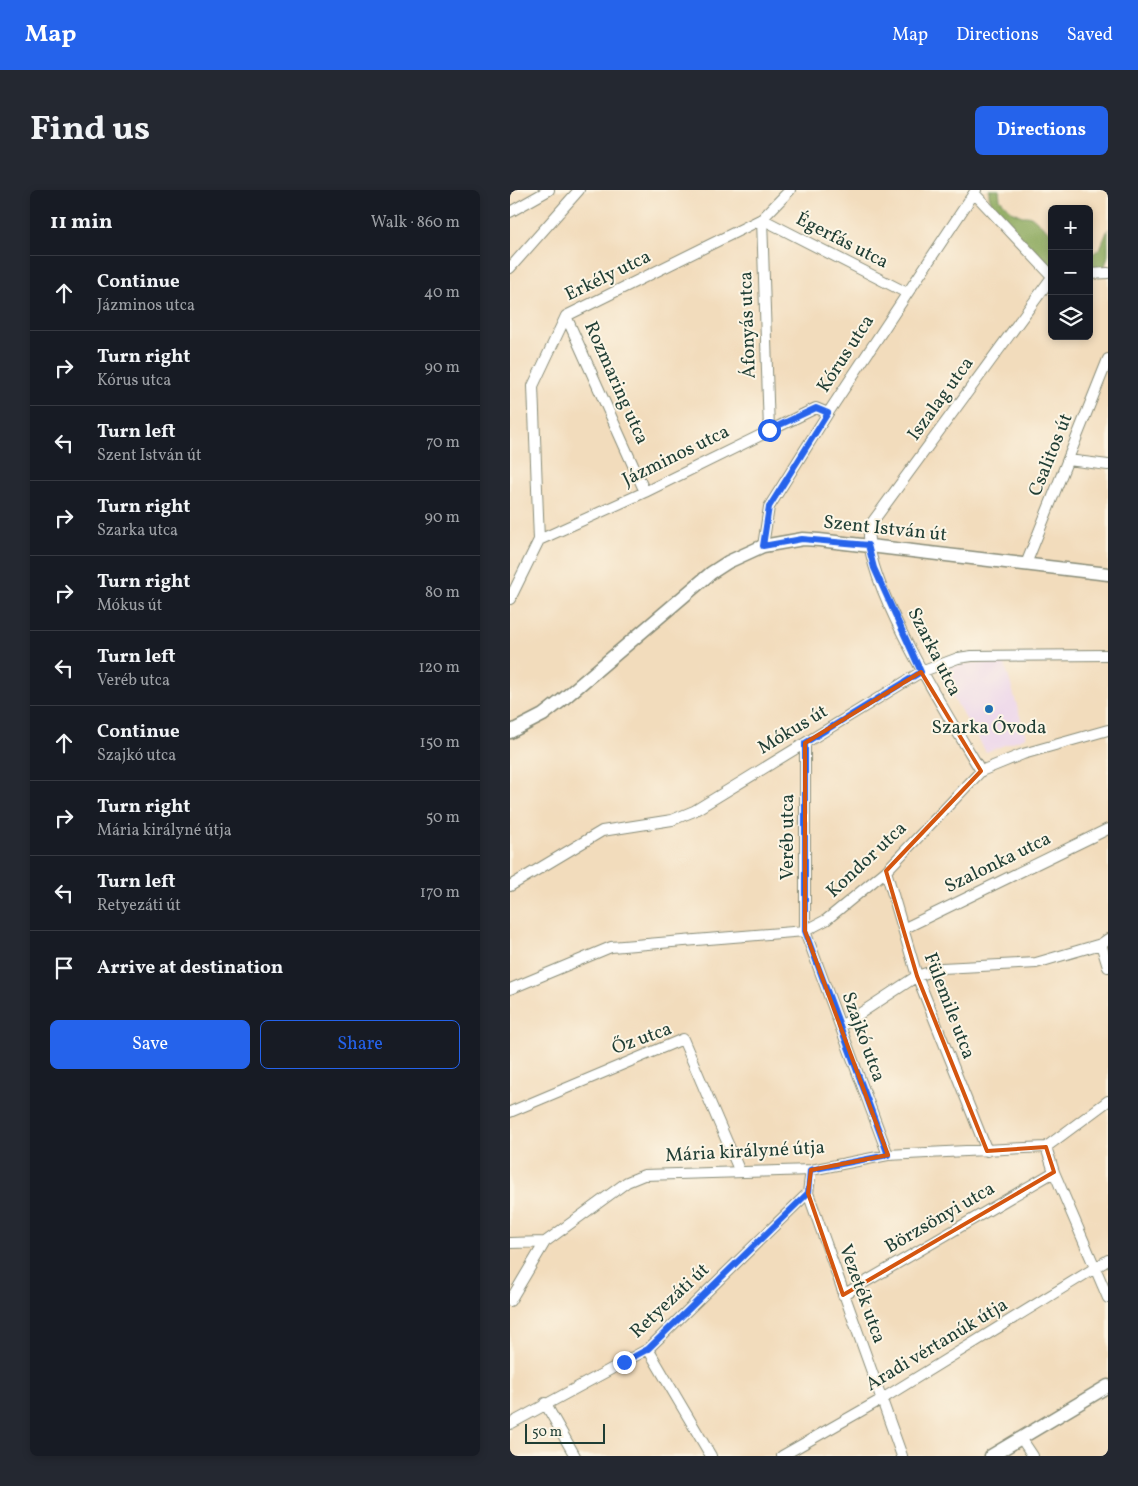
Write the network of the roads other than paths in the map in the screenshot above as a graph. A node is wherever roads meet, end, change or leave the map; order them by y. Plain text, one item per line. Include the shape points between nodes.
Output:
1 (550, 190) edge
2 (564, 190) edge
3 (579, 190) edge
4 (790, 190) edge
5 (975, 192) edge
6 (572, 199) junction
7 (510, 212) edge
8 (762, 220) junction
9 (510, 268) edge
10 (1048, 273) edge
11 (1108, 273) edge
12 (1093, 274) edge
13 (1048, 282) edge
14 (906, 293) junction
15 (566, 316) junction
16 (1108, 359) edge
17 (828, 413) junction
18 (769, 430) junction
19 (1068, 460) junction
20 (1108, 465) edge
21 (645, 492) junction
22 (539, 540) junction
23 (868, 545) junction
24 (763, 546) junction
25 (1026, 564) junction
26 (1108, 574) edge
27 (510, 599) edge
28 (1108, 654) edge
29 (921, 672) junction
30 (1108, 730) edge
31 (510, 732) edge
32 (805, 743) junction
33 (981, 771) junction
34 (1108, 830) edge
35 (886, 871) junction
36 (510, 886) edge
37 (903, 928) junction
38 (805, 931) junction
39 (1104, 942) edge
40 (1108, 967) edge
41 (917, 976) junction
42 (510, 989) edge
43 (841, 1026) junction
44 (1108, 1101) edge
45 (510, 1112) edge
46 (1046, 1147) junction
47 (987, 1151) junction
48 (888, 1155) junction
49 (810, 1170) junction
50 (740, 1172) junction
51 (1054, 1172) junction
52 (808, 1193) junction
53 (545, 1242) junction
54 (510, 1243) edge
55 (1108, 1260) edge
56 (1095, 1268) junction
57 (843, 1295) junction
58 (1108, 1298) edge
59 (510, 1301) edge
60 (648, 1349) junction
61 (1108, 1386) edge
62 (882, 1399) junction
63 (545, 1403) junction
64 (510, 1424) edge
65 (1021, 1438) junction
66 (575, 1456) edge
67 (711, 1456) edge
68 (782, 1456) edge
69 (902, 1456) edge
70 (991, 1456) edge
71 (1033, 1456) edge

1 - 7 street
2 - 6 street
3 - 6 street
4 - 8 street, Erkély utca
5 - 10 street
5 - 14 street, Kórus utca
6 - 9 street
8 - 14 street, Égerfás utca
8 - 15 street, Erkély utca
8 - 18 street, Áfonyás utca
11 - 12 street
13 - 23 street, Iszalag utca via 871,524
14 - 17 street, Kórus utca
15 - 21 street, Rozmaring utca
15 - 22 street, Erkély utca via 533,386
16 - 19 street, Csalitos út
17 - 18 street, Jázminos utca via 816,408
17 - 24 street, Kórus utca via 769,507
18 - 21 street, Jázminos utca
19 - 20 street
19 - 25 street, Csalitos út
21 - 22 street, Jázminos utca
22 - 27 street, Erkély utca
23 - 24 street, Szent István út via 802,539
23 - 25 street, Szent István út
23 - 29 street, Szarka utca via 874,568
24 - 31 street, Szent István út via 711,573 561,701 543,715
25 - 26 street, Szent István út
28 - 29 street, Mókus út via 972,656
29 - 32 street, Mókus út
29 - 33 street, Szarka utca
30 - 33 street, Kondor utca via 1023,754
32 - 36 street, Mókus út via 694,810 672,820 602,831
32 - 38 street, Veréb utca
33 - 35 street, Kondor utca
34 - 37 street, Szalonka utca
35 - 37 street, Fülemile utca
35 - 38 street, Kondor utca via 826,920
37 - 41 street, Fülemile utca
38 - 42 street, Kondor utca via 611,947
38 - 43 street, Szajkó utca
39 - 40 street
39 - 41 street via 1036,963 942,968
41 - 43 street
41 - 47 street, Fülemile utca
43 - 48 street, Szajkó utca
44 - 46 street
45 - 50 street, Őz utca via 683,1039
46 - 47 street, Mária királyné útja
46 - 51 street
47 - 48 street, Mária királyné útja
48 - 49 street, Mária királyné útja
49 - 50 street, Mária királyné útja
49 - 52 street, Vezeték utca
50 - 53 street, Mária királyné útja via 644,1174
51 - 56 street
51 - 57 street, Börzsönyi utca
52 - 57 street, Vezeték utca
52 - 60 street, Retyezáti út
53 - 54 street
53 - 59 street
55 - 56 street, Aradi vértanúk útja
56 - 58 street
56 - 62 street, Aradi vértanúk útja
57 - 62 street, Vezeték utca
60 - 63 street, Retyezáti út
60 - 67 street
61 - 65 street
62 - 68 street, Aradi vértanúk útja
62 - 69 street, Vezeték utca
63 - 64 street, Retyezáti út
63 - 66 street
65 - 70 street
65 - 71 street

